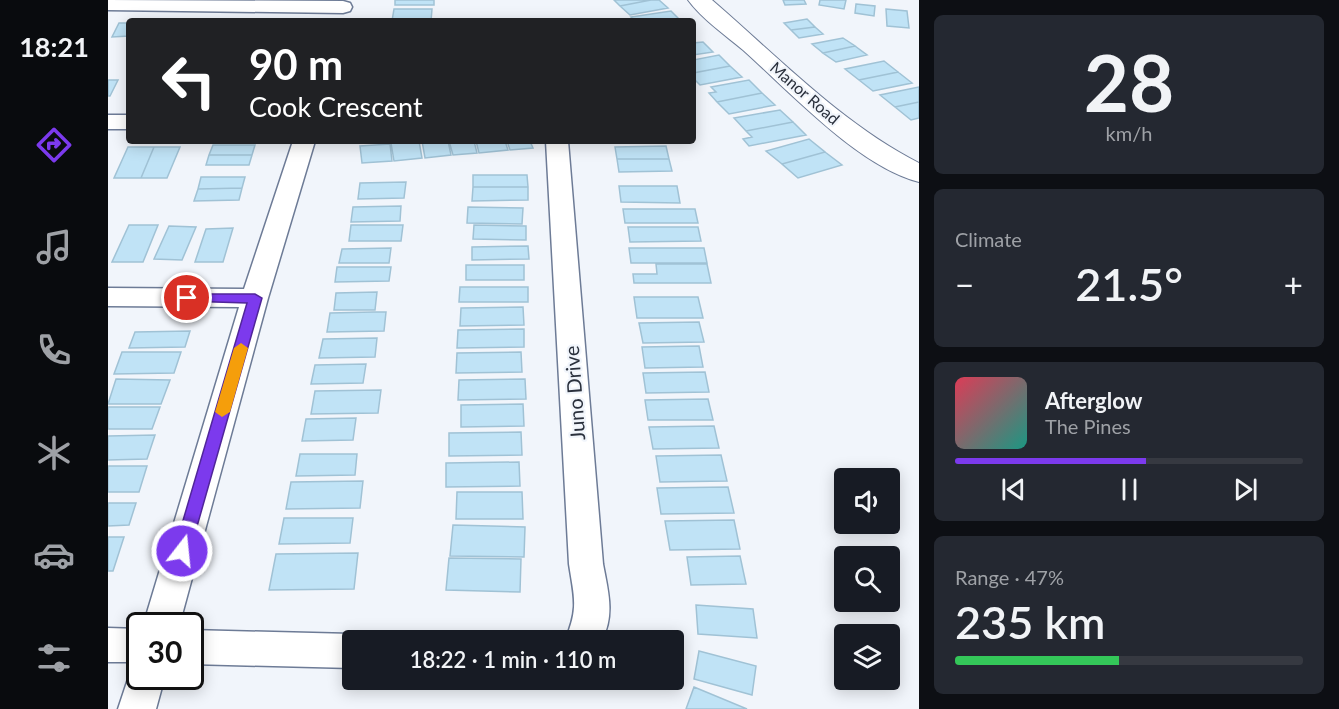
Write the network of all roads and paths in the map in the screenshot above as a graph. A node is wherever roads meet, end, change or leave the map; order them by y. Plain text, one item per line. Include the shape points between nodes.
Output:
1 (699, 0) edge
2 (108, 4) edge
3 (342, 9) edge
4 (108, 122) edge
5 (126, 123) edge
6 (303, 144) edge
7 (557, 144) edge
8 (919, 174) edge
9 (108, 297) edge
10 (255, 298) junction
11 (165, 612) edge
12 (591, 630) edge
13 (108, 645) edge
14 (126, 646) edge
15 (204, 647) edge
16 (342, 651) edge
17 (142, 690) edge
18 (136, 709) edge

1 - 8 street, Manor Road via 844,127 879,153
2 - 3 street
4 - 5 street
6 - 10 street
7 - 12 street, Juno Drive via 594,621
9 - 10 street
10 - 11 street
13 - 14 street
15 - 16 street
17 - 18 street

